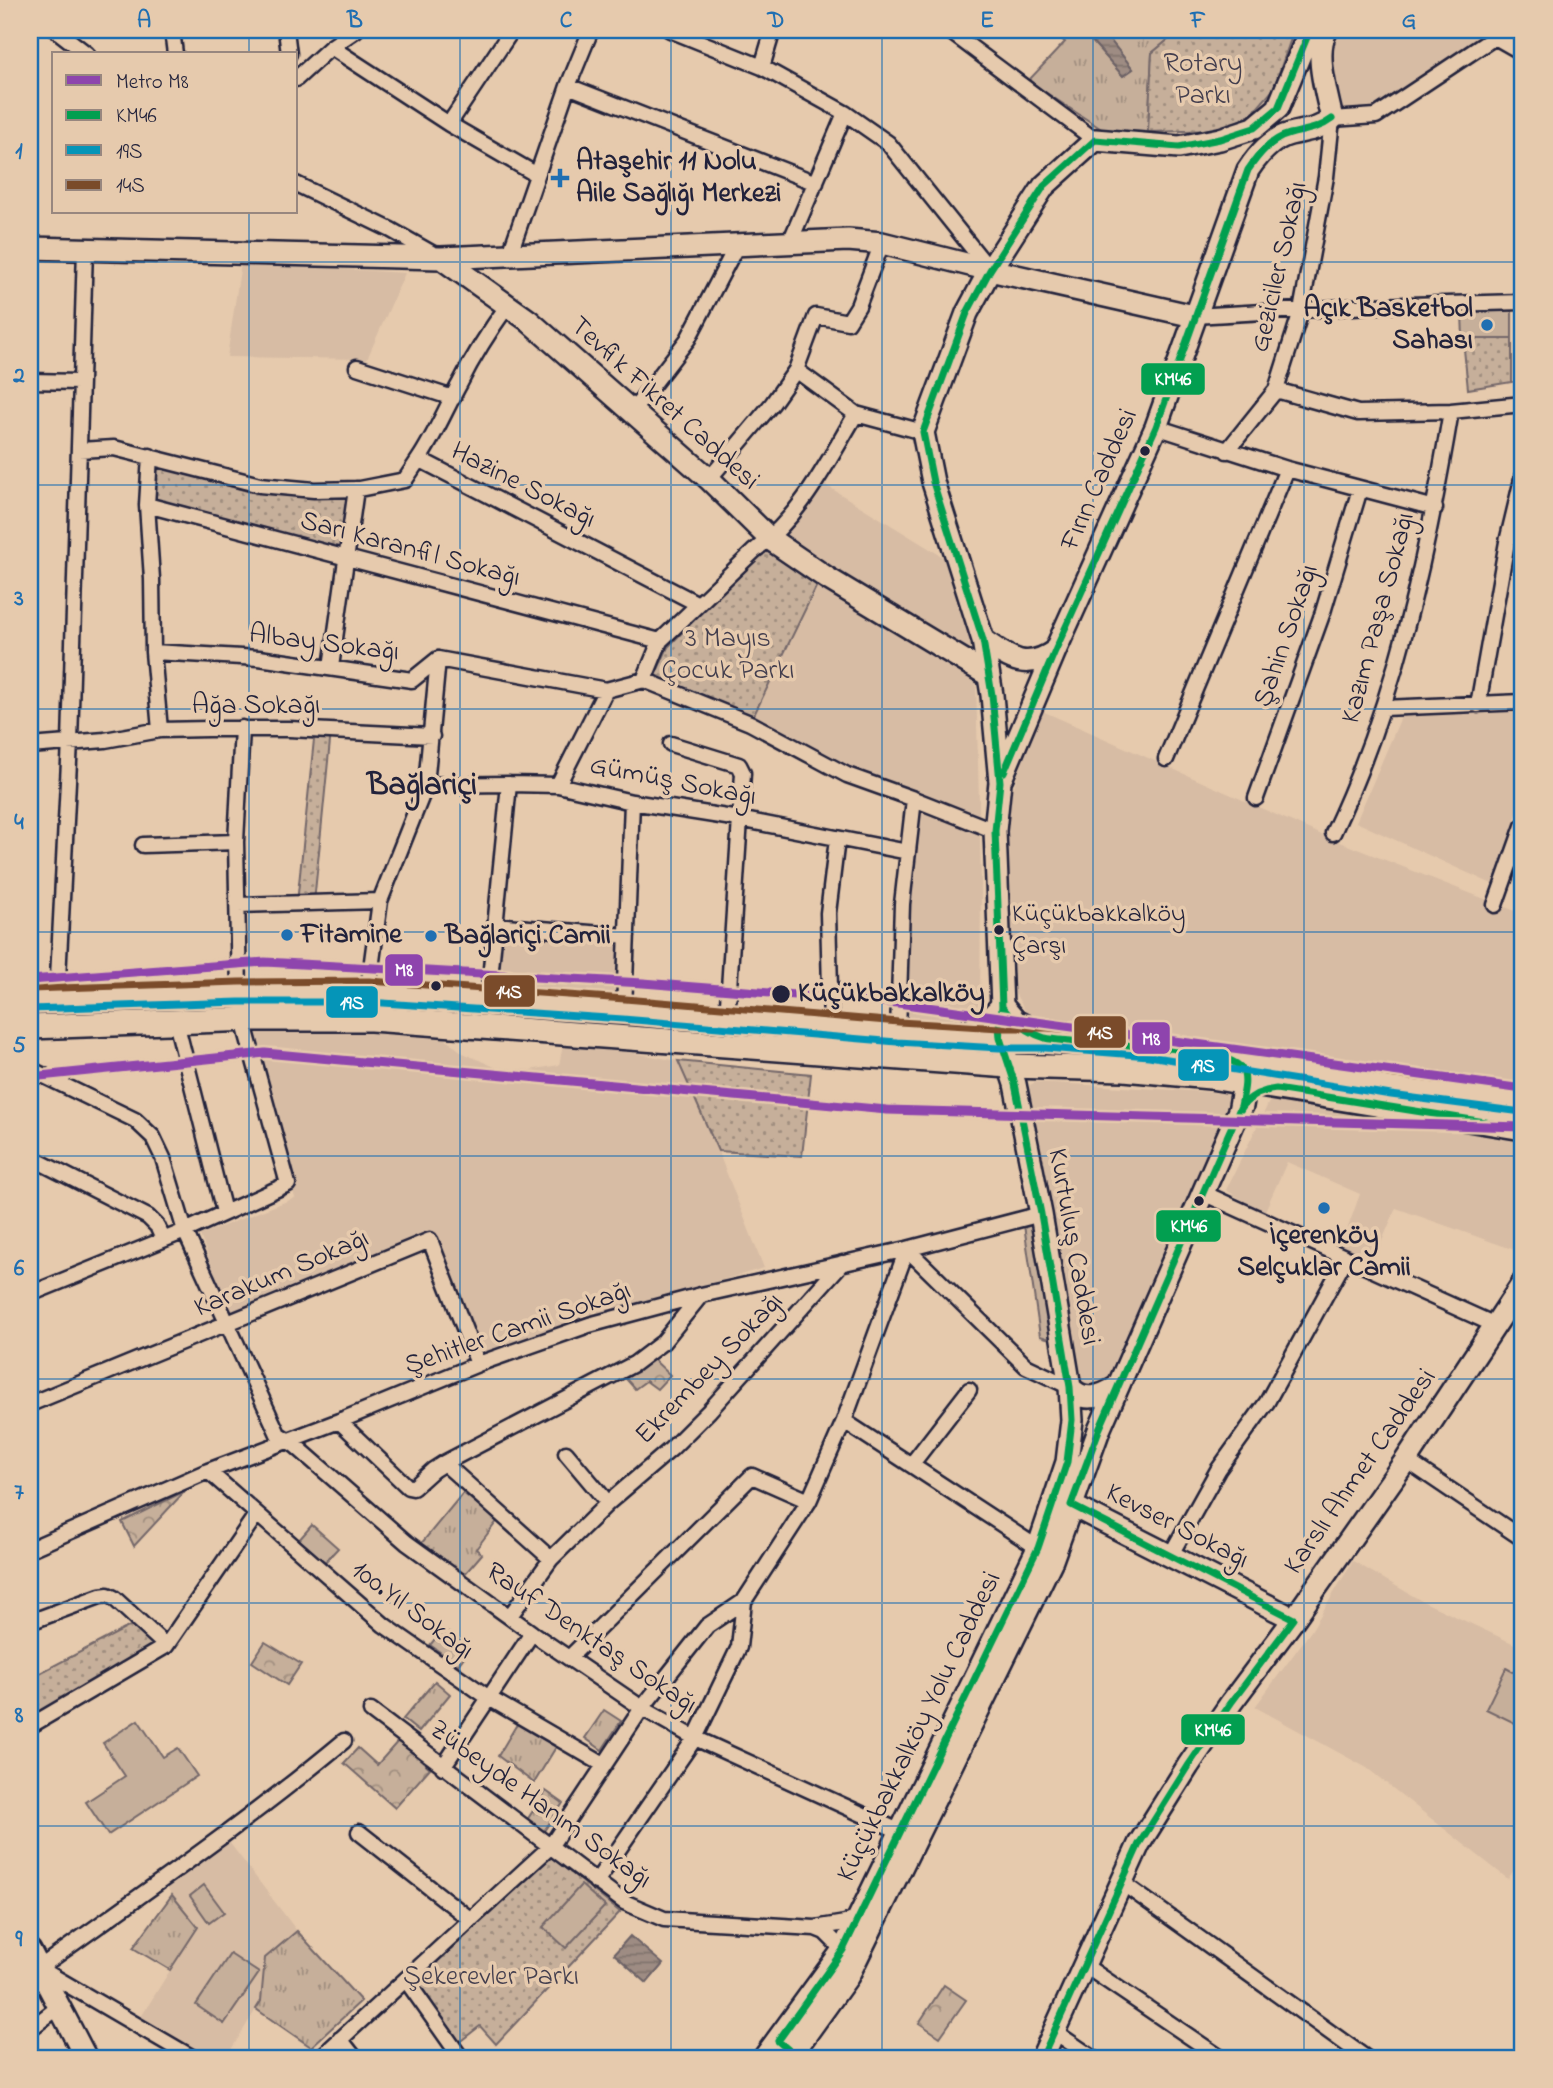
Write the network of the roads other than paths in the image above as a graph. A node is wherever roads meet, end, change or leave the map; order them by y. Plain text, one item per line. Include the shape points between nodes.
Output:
1 (55, 30) edge
2 (172, 30) edge
3 (286, 30) edge
4 (356, 30) edge
5 (512, 30) edge
6 (591, 30) edge
7 (670, 30) edge
8 (773, 30) edge
9 (948, 30) edge
10 (1517, 30) edge
11 (1319, 31) edge
12 (1495, 37) junction
13 (331, 47) junction
14 (85, 52) edge
15 (175, 52) edge
16 (289, 52) edge
17 (1523, 53) edge
18 (762, 67) junction
19 (298, 77) edge
20 (568, 86) junction
21 (1283, 96) junction
22 (845, 113) junction
23 (1332, 119) junction
24 (449, 124) junction
25 (1220, 139) junction
26 (1096, 140) junction
27 (1248, 170) junction
28 (537, 176) junction
29 (816, 183) junction
30 (298, 185) edge
31 (790, 242) junction
32 (882, 243) junction
33 (736, 247) junction
34 (30, 248) edge
35 (85, 250) junction
36 (509, 256) junction
37 (441, 258) junction
38 (990, 270) junction
39 (1523, 302) edge
40 (509, 305) junction
41 (1301, 311) junction
42 (1194, 316) junction
43 (357, 368) dead end
44 (796, 370) junction
45 (30, 381) edge
46 (79, 382) junction
47 (1276, 390) junction
48 (453, 398) junction
49 (1523, 404) edge
50 (1451, 411) junction
51 (631, 413) junction
52 (856, 414) junction
53 (1156, 427) junction
54 (923, 432) junction
55 (79, 450) junction
56 (1227, 451) junction
57 (150, 456) junction
58 (419, 459) junction
59 (1287, 469) junction
60 (1523, 475) edge
61 (709, 479) junction
62 (356, 489) junction
63 (1360, 489) junction
64 (147, 505) junction
65 (1435, 508) junction
66 (770, 539) junction
67 (346, 559) junction
68 (698, 604) junction
69 (983, 640) junction
70 (660, 641) junction
71 (1055, 651) junction
72 (153, 652) junction
73 (438, 659) junction
74 (331, 667) junction
75 (644, 680) junction
76 (990, 685) junction
77 (606, 690) junction
78 (1523, 702) edge
79 (1032, 704) junction
80 (1478, 705) junction
81 (1384, 708) junction
82 (242, 728) junction
83 (160, 730) junction
84 (432, 736) junction
85 (75, 742) junction
86 (671, 744) dead end
87 (30, 746) edge
88 (1166, 759) dead end
89 (1000, 782) junction
90 (509, 783) junction
91 (426, 785) junction
92 (558, 785) junction
93 (1256, 798) dead end
94 (914, 799) junction
95 (632, 802) junction
96 (739, 819) junction
97 (1523, 826) edge
98 (995, 831) junction
99 (1333, 833) dead end
100 (837, 839) junction
101 (236, 842) junction
102 (143, 845) dead end
103 (908, 852) junction
104 (380, 901) junction
105 (238, 905) junction
106 (1495, 905) dead end
107 (495, 925) junction
108 (627, 936) junction
109 (368, 991) junction
110 (239, 992) junction
111 (57, 998) junction
112 (30, 999) edge
113 (488, 999) junction
114 (1002, 1007) junction
115 (624, 1009) junction
116 (727, 1019) junction
117 (243, 1020) junction
118 (176, 1022) junction
119 (831, 1026) junction
120 (30, 1027) edge
121 (898, 1032) junction
122 (962, 1035) junction
123 (1000, 1038) junction
124 (1046, 1038) junction
125 (1228, 1058) junction
126 (30, 1069) edge
127 (1013, 1072) junction
128 (1245, 1083) junction
129 (1276, 1089) junction
130 (1523, 1102) edge
131 (1241, 1106) junction
132 (1523, 1128) edge
133 (32, 1163) edge
134 (1203, 1193) junction
135 (224, 1212) junction
136 (1041, 1214) junction
137 (185, 1231) junction
138 (163, 1239) junction
139 (907, 1249) junction
140 (1346, 1258) junction
141 (842, 1263) junction
142 (1523, 1283) edge
143 (30, 1294) edge
144 (701, 1295) junction
145 (227, 1324) junction
146 (1495, 1325) junction
147 (478, 1364) junction
148 (1070, 1387) junction
149 (1117, 1387) junction
150 (969, 1390) dead end
151 (30, 1404) edge
152 (1072, 1420) junction
153 (339, 1421) junction
154 (844, 1421) junction
155 (1099, 1430) junction
156 (286, 1441) junction
157 (566, 1453) dead end
158 (1406, 1460) junction
159 (444, 1463) junction
160 (911, 1465) junction
161 (208, 1471) junction
162 (809, 1501) junction
163 (608, 1503) junction
164 (1071, 1505) junction
165 (256, 1515) junction
166 (1523, 1539) edge
167 (1038, 1548) junction
168 (30, 1549) edge
169 (1170, 1556) junction
170 (551, 1559) junction
171 (744, 1601) junction
172 (510, 1616) junction
173 (1294, 1619) junction
174 (30, 1622) edge
175 (532, 1633) junction
176 (166, 1646) junction
177 (569, 1658) junction
178 (489, 1698) junction
179 (642, 1708) junction
180 (371, 1711) dead end
181 (30, 1726) edge
182 (695, 1738) junction
183 (344, 1741) dead end
184 (604, 1765) junction
185 (443, 1768) junction
186 (899, 1831) junction
187 (359, 1832) dead end
188 (550, 1847) junction
189 (596, 1882) junction
190 (1121, 1882) junction
191 (858, 1918) junction
192 (471, 1920) junction
193 (815, 1928) junction
194 (843, 1950) junction
195 (34, 1960) edge
196 (1084, 1965) junction
197 (406, 1980) junction
198 (60, 2006) junction
199 (30, 2029) edge
200 (1055, 2032) junction
201 (340, 2039) junction
202 (789, 2053) edge
203 (86, 2058) edge
204 (193, 2058) edge
205 (320, 2058) edge
206 (355, 2058) edge
207 (461, 2058) edge
208 (764, 2058) edge
209 (1042, 2058) edge
210 (1093, 2058) edge
211 (1221, 2058) edge
212 (1366, 2058) edge

1 - 14 street
2 - 15 street
3 - 16 street
4 - 13 street
5 - 24 street
6 - 20 street
7 - 18 street
8 - 18 street
9 - 26 street
10 - 12 street
11 - 21 main road
11 - 23 main road
12 - 17 street
12 - 23 street via 1376,116
13 - 19 street
13 - 24 street
18 - 22 street
20 - 28 street
20 - 29 street
21 - 23 main road via 1286,109 1296,117
21 - 25 main road via 1278,108 1254,128
22 - 29 street
22 - 38 street via 888,143
23 - 27 main road, Fırın Caddesi via 1322,127 1288,134 1261,151
23 - 41 street, Geziciler Sokağı
24 - 28 street
25 - 26 main road via 1179,147
25 - 27 main road via 1232,147
26 - 38 main road via 1044,186
27 - 42 main road, Fırın Caddesi
28 - 36 street
29 - 31 street
30 - 37 street, Tevfik Fikret Caddesi
31 - 32 main road
31 - 33 main road
32 - 38 main road
32 - 44 street via 848,322 816,316
33 - 36 main road
33 - 51 street via 688,339
34 - 35 main road
35 - 37 main road
35 - 46 street
36 - 37 main road
37 - 40 main road, Tevfik Fikret Caddesi
38 - 42 main road
38 - 54 main road via 967,313
39 - 41 street
40 - 48 street via 488,332
40 - 51 main road, Tevfik Fikret Caddesi
41 - 42 street
41 - 47 street, Geziciler Sokağı
42 - 53 main road, Fırın Caddesi
43 - 48 street
44 - 52 street
44 - 61 street
45 - 46 street
46 - 55 street
47 - 50 street via 1358,413
47 - 56 street, Geziciler Sokağı
48 - 58 street
49 - 50 street
50 - 65 street, Kazım Paşa Sokağı
51 - 61 main road, Tevfik Fikret Caddesi
52 - 54 street
52 - 66 street via 808,496
53 - 56 street
53 - 71 main road, Fırın Caddesi
54 - 69 main road via 933,482
55 - 57 street, Hazine Sokağı via 114,448
55 - 85 street
56 - 59 street
57 - 62 street, Hazine Sokağı via 260,485
57 - 64 street
58 - 62 street, Hazine Sokağı via 405,480
58 - 68 street, Hazine Sokağı
59 - 63 street
59 - 88 street
60 - 80 street
61 - 66 main road, Tevfik Fikret Caddesi
62 - 67 street
63 - 65 street
63 - 93 street, Şahin Sokağı via 1323,612
64 - 67 street, Sarı Karanfil Sokağı
64 - 72 street
65 - 81 street, Kazım Paşa Sokağı
66 - 68 street
66 - 76 main road, Tevfik Fikret Caddesi
67 - 70 street, Sarı Karanfil Sokağı
67 - 74 street
68 - 70 street
69 - 71 main road via 1016,661 1042,660
69 - 76 main road
70 - 75 street
71 - 79 main road, Fırın Caddesi
72 - 74 street, Albay Sokağı
72 - 83 street
73 - 74 street, Albay Sokağı via 412,680
73 - 77 street, Albay Sokağı
73 - 84 street
75 - 77 street, Albay Sokağı
75 - 94 street via 750,723 847,775
76 - 79 main road, Tevfik Fikret Caddesi via 1004,704 1015,708
76 - 89 main road
77 - 92 street
78 - 80 street
79 - 89 main road, Fırın Caddesi
80 - 81 street
81 - 99 street, Kazım Paşa Sokağı
82 - 83 street, Ağa Sokağı
82 - 84 street, Ağa Sokağı
82 - 101 street
83 - 85 street, Ağa Sokağı
84 - 91 street
85 - 87 street, Ağa Sokağı
85 - 111 street
86 - 96 street via 739,765 743,773
89 - 98 main road
90 - 91 street, Gümüş Sokağı
90 - 92 street, Gümüş Sokağı
90 - 107 street
91 - 104 street
92 - 95 street, Gümüş Sokağı
94 - 98 street
94 - 103 street
95 - 96 street, Gümüş Sokağı
95 - 108 street
96 - 100 street, Gümüş Sokağı
96 - 116 street
97 - 106 street
98 - 114 main road
100 - 103 street, Gümüş Sokağı
100 - 119 street via 828,913
101 - 102 street
101 - 105 street
103 - 121 street via 900,927
104 - 105 street
104 - 109 street
105 - 110 street
107 - 108 street
107 - 113 street
108 - 115 street
109 - 110 main road
109 - 113 main road
110 - 111 main road
111 - 112 main road
113 - 115 main road
114 - 122 main road via 984,1025
114 - 123 main road
114 - 124 main road via 1015,1023
115 - 116 main road
116 - 119 main road
117 - 118 main road
117 - 127 main road via 371,1019
117 - 135 street via 288,1184
118 - 120 main road
118 - 135 street
119 - 121 main road
121 - 122 main road
122 - 123 main road
123 - 124 main road
123 - 127 main road, Kurtuluş Caddesi
124 - 125 main road
124 - 127 main road via 1030,1045
125 - 128 main road via 1242,1069
125 - 130 main road
126 - 137 street via 135,1120 153,1137
127 - 128 main road via 1165,1072
127 - 136 main road, Kurtuluş Caddesi
128 - 129 main road
128 - 131 main road
129 - 131 main road via 1257,1091
129 - 132 main road
131 - 134 main road
133 - 138 street via 148,1217
134 - 140 street
134 - 149 main road
135 - 137 street
136 - 139 street, Şehitler Camii Sokağı
136 - 148 main road, Kurtuluş Caddesi
137 - 138 street
137 - 145 street
138 - 143 street
139 - 141 street, Şehitler Camii Sokağı
139 - 148 street via 1026,1366
139 - 154 street
140 - 146 street
140 - 169 street via 1267,1402 1218,1470
141 - 144 street, Şehitler Camii Sokağı
141 - 163 street, Ekrembey Sokağı via 671,1449
142 - 146 main road, Karslı Ahmet Caddesi
144 - 147 street, Şehitler Camii Sokağı via 589,1325
144 - 159 street via 663,1342 634,1364
145 - 147 street, Karakum Sokağı via 430,1240
145 - 151 street, Karakum Sokağı
145 - 156 street via 278,1434
146 - 158 main road, Karslı Ahmet Caddesi
147 - 153 street, Şehitler Camii Sokağı
148 - 149 main road via 1076,1394 1090,1397
148 - 152 main road, Kurtuluş Caddesi
149 - 155 main road
150 - 160 street
152 - 155 main road via 1090,1419
152 - 167 main road, Küçükbakkalköy Yolu Caddesi via 1067,1462
153 - 156 street, Şehitler Camii Sokağı
153 - 159 street via 408,1487 413,1488
154 - 160 street
154 - 162 street
155 - 164 main road
156 - 161 street, Şehitler Camii Sokağı
156 - 172 street, Rauf Denktaş Sokağı via 407,1543
157 - 163 street
158 - 166 street
158 - 173 main road, Karslı Ahmet Caddesi
159 - 170 street
160 - 167 street
161 - 165 street, 100.Yıl Sokağı
161 - 168 street, Şehitler Camii Sokağı
162 - 171 street
162 - 177 street via 752,1476
163 - 170 street, Ekrembey Sokağı
164 - 169 main road, Kevser Sokağı
164 - 202 main road via 1052,1560 848,1976
165 - 176 street
165 - 178 street, 100.Yıl Sokağı via 384,1625
167 - 186 main road, Küçükbakkalköy Yolu Caddesi
169 - 173 main road, Kevser Sokağı
170 - 172 street, Ekrembey Sokağı
171 - 179 street via 707,1626
171 - 182 street via 739,1647
172 - 175 street, Rauf Denktaş Sokağı
173 - 190 main road, Karslı Ahmet Caddesi via 1188,1766
174 - 176 street via 108,1595
175 - 177 street, Rauf Denktaş Sokağı
175 - 178 street
176 - 181 street
177 - 179 street, Rauf Denktaş Sokağı
178 - 184 street, 100.Yıl Sokağı
178 - 185 street
179 - 182 street, Rauf Denktaş Sokağı
179 - 184 street
180 - 185 street, Zübeyde Hanım Sokağı
182 - 186 street, Rauf Denktaş Sokağı
182 - 189 street
183 - 195 street via 225,1833
184 - 188 street
185 - 188 street, Zübeyde Hanım Sokağı
186 - 191 main road, Küçükbakkalköy Yolu Caddesi
187 - 192 street
188 - 189 street, Zübeyde Hanım Sokağı
188 - 192 street
189 - 193 street, Zübeyde Hanım Sokağı via 624,1902 664,1919
190 - 196 main road, Karslı Ahmet Caddesi
190 - 212 street
191 - 193 street, Zübeyde Hanım Sokağı
191 - 194 main road, Küçükbakkalköy Yolu Caddesi
192 - 197 street
193 - 194 street
194 - 202 main road, Küçükbakkalköy Yolu Caddesi
195 - 198 main road
195 - 204 street
196 - 200 main road, Karslı Ahmet Caddesi
196 - 211 street
197 - 201 street
197 - 207 street
198 - 199 street
198 - 203 main road
200 - 209 main road, Karslı Ahmet Caddesi
200 - 210 street
201 - 205 street
201 - 206 street
202 - 208 main road

